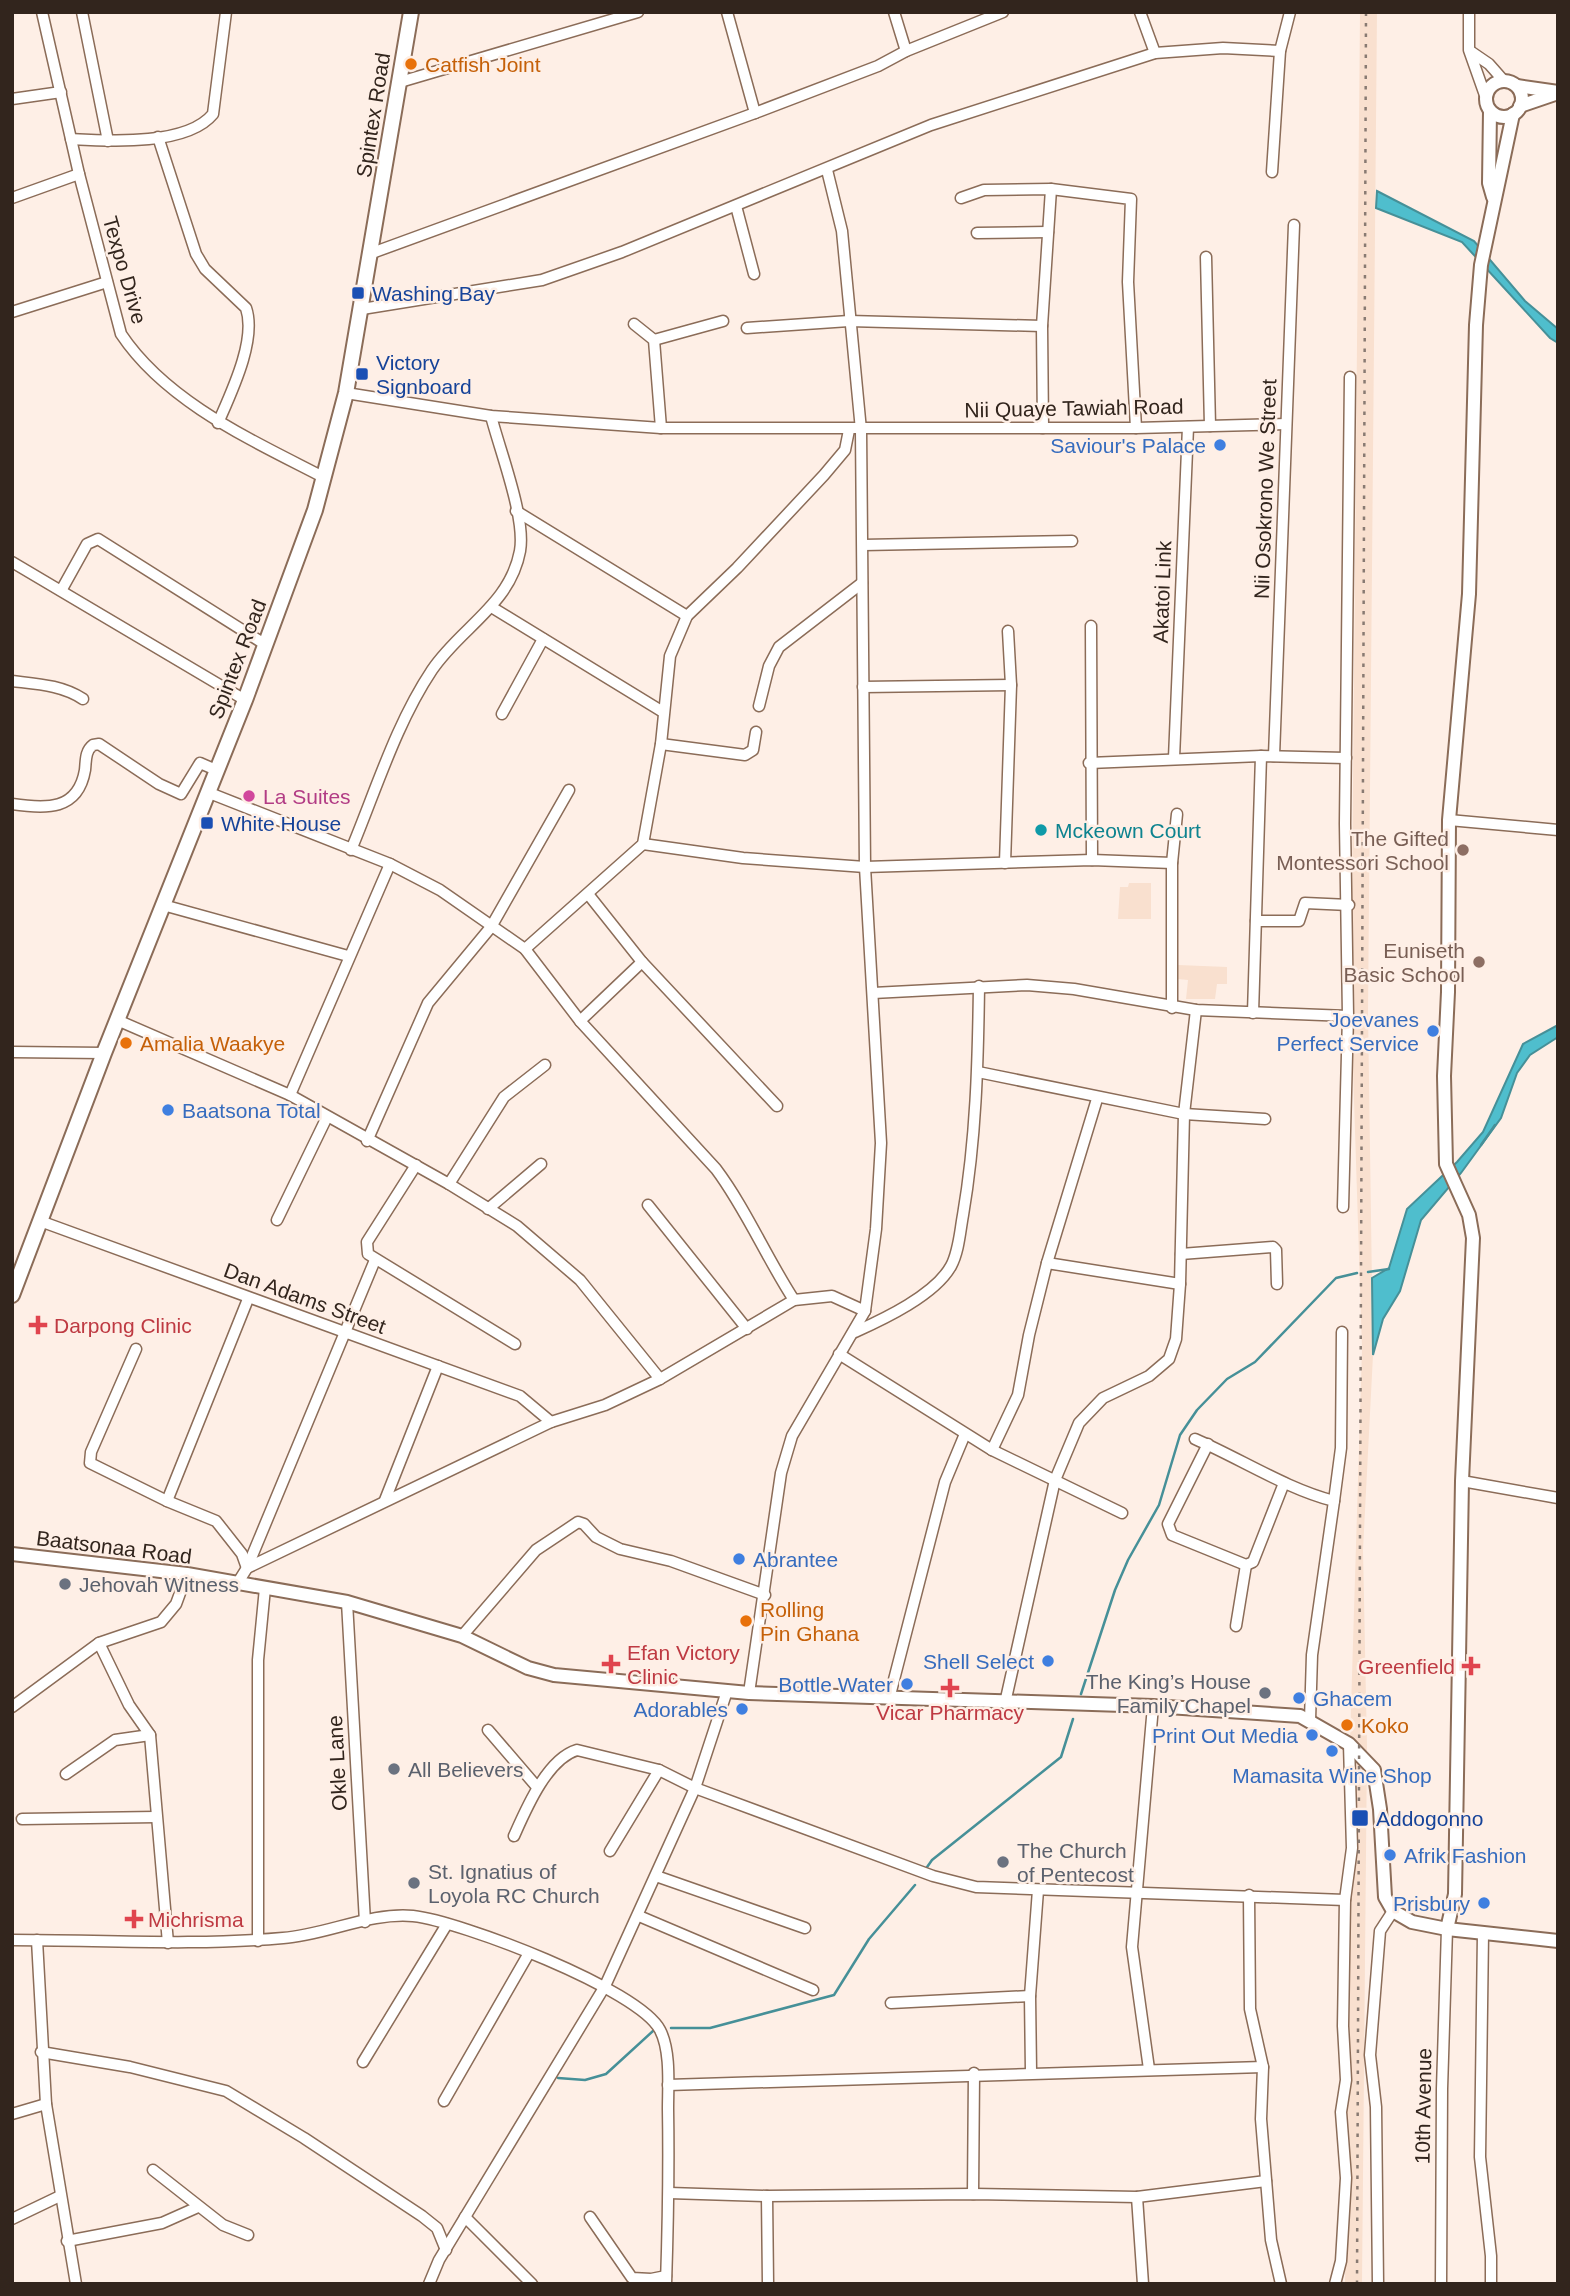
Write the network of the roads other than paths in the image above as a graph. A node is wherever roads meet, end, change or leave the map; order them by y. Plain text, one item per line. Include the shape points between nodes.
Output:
1 (42, 12) edge
2 (82, 12) edge
3 (226, 12) edge
4 (411, 12) edge
5 (638, 12) edge
6 (727, 12) edge
7 (894, 12) edge
8 (1003, 12) edge
9 (1140, 12) edge
10 (1290, 12) edge
11 (1469, 12) edge
12 (1469, 50) junction
13 (906, 51) junction
14 (1280, 51) junction
15 (1155, 53) junction
16 (1504, 80) junction
17 (400, 82) junction
18 (1517, 86) junction
19 (61, 92) junction
20 (1558, 92) edge
21 (1486, 97) junction
22 (12, 99) edge
23 (1517, 110) junction
24 (1490, 111) junction
25 (755, 113) junction
26 (158, 137) junction
27 (71, 139) junction
28 (108, 141) junction
29 (827, 170) junction
30 (1272, 172) dead end
31 (79, 174) junction
32 (1051, 189) junction
33 (1493, 197) junction
34 (12, 198) edge
35 (961, 198) dead end
36 (736, 206) junction
37 (1294, 225) dead end
38 (1048, 232) junction
39 (977, 233) dead end
40 (372, 253) junction
41 (1206, 257) dead end
42 (754, 274) dead end
43 (107, 282) junction
44 (362, 309) junction
45 (12, 312) edge
46 (723, 321) dead end
47 (849, 321) junction
48 (634, 324) dead end
49 (1042, 326) junction
50 (747, 328) dead end
51 (654, 340) junction
52 (1350, 377) dead end
53 (346, 393) junction
54 (492, 416) junction
55 (218, 423) junction
56 (1286, 424) junction
57 (1210, 426) junction
58 (1188, 427) junction
59 (662, 428) junction
60 (1043, 428) junction
61 (1136, 428) junction
62 (849, 429) junction
63 (861, 430) junction
64 (325, 478) junction
65 (516, 511) junction
66 (1072, 541) dead end
67 (863, 545) junction
68 (12, 562) edge
69 (863, 583) junction
70 (62, 589) junction
71 (493, 608) junction
72 (687, 616) junction
73 (1091, 626) dead end
74 (1008, 631) dead end
75 (543, 639) junction
76 (266, 645) junction
77 (12, 681) edge
78 (1010, 685) junction
79 (863, 687) junction
80 (83, 699) dead end
81 (245, 700) junction
82 (760, 706) dead end
83 (663, 712) junction
84 (502, 714) dead end
85 (756, 732) dead end
86 (661, 744) junction
87 (1261, 756) junction
88 (1274, 756) junction
89 (1174, 758) junction
90 (1346, 758) junction
91 (1089, 763) junction
92 (216, 770) junction
93 (569, 790) dead end
94 (207, 792) junction
95 (12, 804) edge
96 (1177, 814) dead end
97 (1449, 820) junction
98 (1558, 831) edge
99 (643, 844) junction
100 (351, 850) junction
101 (1092, 860) junction
102 (1005, 863) junction
103 (1172, 863) junction
104 (390, 864) junction
105 (865, 867) junction
106 (589, 894) junction
107 (163, 905) junction
108 (1349, 905) junction
109 (1256, 921) junction
110 (491, 927) junction
111 (525, 949) junction
112 (348, 956) junction
113 (642, 962) junction
114 (979, 986) junction
115 (873, 993) junction
116 (1172, 1008) junction
117 (1196, 1010) junction
118 (1253, 1013) junction
119 (1348, 1016) junction
120 (117, 1020) junction
121 (580, 1021) junction
122 (12, 1052) edge
123 (104, 1053) junction
124 (545, 1065) dead end
125 (978, 1072) junction
126 (290, 1096) junction
127 (1097, 1099) junction
128 (777, 1106) dead end
129 (1184, 1114) junction
130 (327, 1117) junction
131 (1265, 1119) dead end
132 (367, 1141) junction
133 (541, 1164) dead end
134 (416, 1165) junction
135 (449, 1184) junction
136 (648, 1205) dead end
137 (1343, 1207) dead end
138 (488, 1209) junction
139 (277, 1220) dead end
140 (40, 1221) junction
141 (1181, 1254) junction
142 (375, 1260) junction
143 (1047, 1264) junction
144 (1180, 1284) junction
145 (1277, 1284) dead end
146 (12, 1295) edge
147 (248, 1299) junction
148 (794, 1300) junction
149 (865, 1311) junction
150 (747, 1329) junction
151 (855, 1332) junction
152 (1342, 1332) dead end
153 (345, 1333) junction
154 (515, 1344) dead end
155 (136, 1349) dead end
156 (839, 1354) junction
157 (438, 1366) junction
158 (660, 1379) junction
159 (551, 1422) junction
160 (965, 1433) junction
161 (1195, 1439) dead end
162 (1208, 1444) junction
163 (992, 1450) junction
164 (1055, 1480) junction
165 (1462, 1481) junction
166 (1284, 1483) junction
167 (1558, 1498) edge
168 (385, 1500) junction
169 (167, 1501) junction
170 (1334, 1501) junction
171 (1122, 1513) dead end
172 (12, 1554) edge
173 (1247, 1565) junction
174 (247, 1568) junction
175 (187, 1574) junction
176 (237, 1584) junction
177 (265, 1588) junction
178 (765, 1595) junction
179 (347, 1602) junction
180 (1236, 1626) dead end
181 (462, 1636) junction
182 (99, 1643) junction
183 (727, 1691) junction
184 (748, 1693) junction
185 (888, 1699) junction
186 (1005, 1703) junction
187 (1153, 1706) junction
188 (12, 1707) edge
189 (1310, 1720) junction
190 (488, 1730) dead end
191 (150, 1735) junction
192 (1349, 1744) junction
193 (659, 1770) junction
194 (66, 1774) dead end
195 (537, 1787) junction
196 (695, 1788) junction
197 (156, 1817) junction
198 (22, 1819) dead end
199 (514, 1836) dead end
200 (610, 1851) dead end
201 (656, 1876) junction
202 (1038, 1890) junction
203 (1139, 1891) junction
204 (1249, 1895) junction
205 (1345, 1900) junction
206 (1393, 1911) junction
207 (639, 1916) junction
208 (365, 1922) junction
209 (447, 1924) junction
210 (805, 1928) dead end
211 (1447, 1929) junction
212 (1483, 1933) junction
213 (12, 1940) edge
214 (37, 1940) junction
215 (258, 1941) junction
216 (1558, 1941) edge
217 (167, 1943) junction
218 (529, 1953) junction
219 (604, 1986) junction
220 (813, 1990) dead end
221 (1030, 1996) junction
222 (891, 2003) dead end
223 (41, 2052) junction
224 (363, 2062) dead end
225 (1263, 2067) junction
226 (1149, 2069) junction
227 (1031, 2071) junction
228 (974, 2073) junction
229 (668, 2085) junction
230 (444, 2101) dead end
231 (46, 2104) junction
232 (12, 2114) edge
233 (153, 2170) dead end
234 (1266, 2181) junction
235 (669, 2193) junction
236 (973, 2194) junction
237 (60, 2196) junction
238 (767, 2196) junction
239 (1136, 2197) junction
240 (198, 2207) junction
241 (466, 2217) junction
242 (590, 2217) dead end
243 (12, 2219) edge
244 (248, 2235) dead end
245 (67, 2241) junction
246 (446, 2250) junction
247 (666, 2280) edge
248 (76, 2284) edge
249 (429, 2284) edge
250 (532, 2284) edge
251 (768, 2284) edge
252 (1143, 2284) edge
253 (1281, 2284) edge
254 (1335, 2284) edge
255 (1377, 2284) edge
256 (1441, 2284) edge
257 (1490, 2284) edge

1 - 19 street, Texpo Drive
2 - 28 street
3 - 26 street via 213,114 192,130
4 - 17 main road, Spintex Road
5 - 17 street
6 - 25 street
7 - 13 street
8 - 13 street
9 - 15 street
10 - 14 street
11 - 12 street
12 - 16 street
12 - 21 street
13 - 25 street
14 - 15 street via 1223,48
14 - 30 street
15 - 29 street via 931,125
16 - 18 street
16 - 21 street via 1492,86
17 - 40 main road, Spintex Road
18 - 20 street
18 - 23 street via 1521,96
19 - 22 street
19 - 27 street, Texpo Drive
20 - 23 street
21 - 24 street
23 - 24 street via 1501,116
23 - 33 street
24 - 33 street via 1489,183
25 - 40 street
26 - 28 street
26 - 55 street via 196,254 205,269 246,308 248,316 247,341
27 - 28 street
27 - 31 street, Texpo Drive
29 - 36 street
29 - 47 street via 842,230
31 - 34 street
31 - 43 street, Texpo Drive
32 - 35 street via 984,190
32 - 38 street
32 - 61 street via 1132,201 1128,282
33 - 97 street via 1480,265 1469,594
36 - 42 street
36 - 44 street via 542,281
37 - 56 street, Nii Osokrono We Street
38 - 39 street
38 - 49 street
40 - 44 main road, Spintex Road
41 - 57 street
43 - 45 street
43 - 55 street, Texpo Drive via 121,334 131,349
44 - 53 main road, Spintex Road
46 - 51 street
47 - 49 street
47 - 50 street
47 - 63 street
48 - 51 street
49 - 60 street
51 - 59 street
52 - 90 street
53 - 54 street, Nii Quaye Tawiah Road
53 - 64 main road, Spintex Road
54 - 59 street, Nii Quaye Tawiah Road
54 - 65 street
55 - 64 street, Texpo Drive
56 - 57 street, Nii Quaye Tawiah Road
56 - 88 street, Nii Osokrono We Street
57 - 58 street, Nii Quaye Tawiah Road
58 - 61 street, Nii Quaye Tawiah Road
58 - 89 street, Akatoi Link
59 - 62 street, Nii Quaye Tawiah Road
60 - 61 street, Nii Quaye Tawiah Road
60 - 63 street, Nii Quaye Tawiah Road
62 - 63 street, Nii Quaye Tawiah Road
62 - 72 street via 845,450 824,475
63 - 67 street
64 - 76 main road, Spintex Road
65 - 71 street via 520,553
65 - 72 street
66 - 67 street
67 - 69 street
68 - 70 street
69 - 79 street
69 - 82 street via 779,647 769,666
70 - 76 street via 88,544 98,539
70 - 81 street
71 - 75 street
71 - 100 street via 433,668 410,707
72 - 83 street via 670,656
73 - 91 street
74 - 78 street
75 - 83 street
75 - 84 street
76 - 81 main road, Spintex Road
77 - 80 street via 45,685
78 - 79 street
78 - 102 street
79 - 105 street
81 - 92 main road, Spintex Road
83 - 86 street
85 - 86 street via 753,750 744,755
86 - 99 street
87 - 88 street
87 - 89 street
87 - 109 street
88 - 90 street
89 - 91 street
90 - 108 street
91 - 101 street
92 - 94 main road, Spintex Road
92 - 95 street via 200,763 181,794 99,744 87,754 82,785 72,798 51,806
93 - 110 street
94 - 100 street
94 - 107 main road, Spintex Road
96 - 103 street
97 - 98 street
97 - 165 street via 1446,1164 1469,1215 1473,1238
99 - 105 street via 743,858
99 - 106 street
100 - 104 street
101 - 102 street
101 - 103 street
102 - 105 street
103 - 116 street
104 - 110 street via 440,890
104 - 112 street
105 - 115 street
106 - 111 street
106 - 113 street
107 - 112 street
107 - 120 main road, Spintex Road
108 - 109 street via 1305,903 1299,921
108 - 119 street
109 - 118 street
110 - 111 street
110 - 132 street via 428,1003
111 - 121 street
112 - 126 street
113 - 121 street
113 - 128 street
114 - 115 street
114 - 116 street via 1074,989
114 - 125 street
115 - 149 street via 881,1143
116 - 117 street
117 - 118 street
117 - 129 street
118 - 119 street
119 - 137 street
120 - 123 main road, Spintex Road
120 - 126 street
121 - 148 street via 730,1187 765,1256
122 - 123 street
123 - 140 main road, Spintex Road
124 - 135 street via 504,1097
125 - 127 street
125 - 151 street via 969,1179 951,1266 940,1280 893,1315
126 - 130 street
127 - 129 street
127 - 143 street
129 - 131 street
129 - 141 street
130 - 132 street
130 - 139 street
132 - 134 street
133 - 138 street
134 - 135 street
134 - 142 street via 367,1242 368,1254
135 - 138 street
136 - 150 street
138 - 158 street via 580,1280
140 - 146 main road, Spintex Road
140 - 147 street, Dan Adams Street
141 - 144 street
141 - 145 street via 1273,1247
142 - 153 street
142 - 154 street
143 - 144 street
143 - 163 street via 1018,1395
144 - 164 street via 1176,1339 1169,1359 1149,1376 1102,1398 1085,1414
147 - 153 street, Dan Adams Street
147 - 169 street
148 - 149 street via 832,1296
148 - 150 street
149 - 151 street
150 - 158 street
151 - 156 street
152 - 170 street via 1341,1448
153 - 157 street, Dan Adams Street
153 - 174 street
155 - 169 street via 88,1458 97,1467
156 - 160 street
156 - 178 street via 792,1436 781,1473
157 - 159 street, Dan Adams Street via 520,1396
157 - 168 street
158 - 159 street via 605,1405
159 - 168 street
160 - 163 street
160 - 185 street via 945,1482
161 - 162 street
162 - 166 street
162 - 173 street via 1168,1531
163 - 164 street
164 - 171 street
164 - 186 street
165 - 167 street
165 - 211 street via 1457,1845 1455,1894
166 - 170 street
166 - 173 street via 1253,1562
168 - 174 street
169 - 174 street via 223,1526
170 - 189 street via 1312,1655
172 - 175 street, Baatsonaa Road
173 - 180 street
174 - 176 street
175 - 176 street, Baatsonaa Road
175 - 182 street via 176,1604 161,1622
176 - 177 street, Baatsonaa Road
177 - 179 street, Baatsonaa Road
177 - 215 street via 258,1660
178 - 181 street via 671,1561 620,1549 596,1538 578,1522 536,1550
178 - 184 street
179 - 181 street, Baatsonaa Road
179 - 208 street, Okle Lane
181 - 183 street, Baatsonaa Road via 528,1668 554,1675
182 - 188 street
182 - 191 street via 129,1705
183 - 184 street, Baatsonaa Road
183 - 196 street
184 - 185 street, Baatsonaa Road
185 - 186 street, Baatsonaa Road
186 - 187 street, Baatsonaa Road
187 - 189 street, Baatsonaa Road via 1272,1712
187 - 203 street
189 - 192 street, Baatsonaa Road
190 - 195 street
191 - 194 street via 115,1740
191 - 197 street
192 - 205 street via 1352,1848
192 - 206 street, Baatsonaa Road via 1374,1770 1385,1897
193 - 195 street via 577,1750 569,1752
193 - 196 street
193 - 200 street
195 - 199 street
196 - 201 street
196 - 202 street via 933,1876 976,1887
197 - 198 street
197 - 217 street
201 - 207 street
201 - 210 street
202 - 203 street
202 - 221 street
203 - 204 street
203 - 226 street via 1132,1947
204 - 205 street
204 - 225 street via 1250,2009
205 - 254 street via 1346,2080 1341,2112 1346,2178 1341,2261
206 - 211 street via 1412,1922
206 - 255 street via 1380,1931 1370,2055 1376,2107
207 - 219 street
207 - 220 street
208 - 209 street via 396,1916
208 - 215 street via 316,1935
209 - 218 street
209 - 224 street
211 - 212 street
211 - 256 street, 10th Avenue
212 - 216 street
212 - 257 street via 1480,2157
213 - 214 street
214 - 217 street
214 - 223 street
215 - 217 street
218 - 219 street
218 - 230 street
219 - 229 street via 649,2016 660,2029
219 - 241 street
221 - 222 street
221 - 227 street
223 - 231 street
223 - 246 street via 130,2067 226,2091 422,2216 437,2228
225 - 226 street
225 - 234 street
226 - 227 street
227 - 228 street
228 - 229 street
228 - 236 street
229 - 235 street
231 - 232 street
231 - 237 street
233 - 240 street
234 - 239 street
234 - 253 street via 1272,2250
235 - 238 street
235 - 247 street
236 - 238 street
236 - 239 street
237 - 243 street
237 - 245 street
238 - 251 street
239 - 252 street
240 - 244 street
240 - 245 street via 162,2223
241 - 246 street
241 - 250 street
242 - 247 street via 632,2278
245 - 248 street
246 - 249 street

